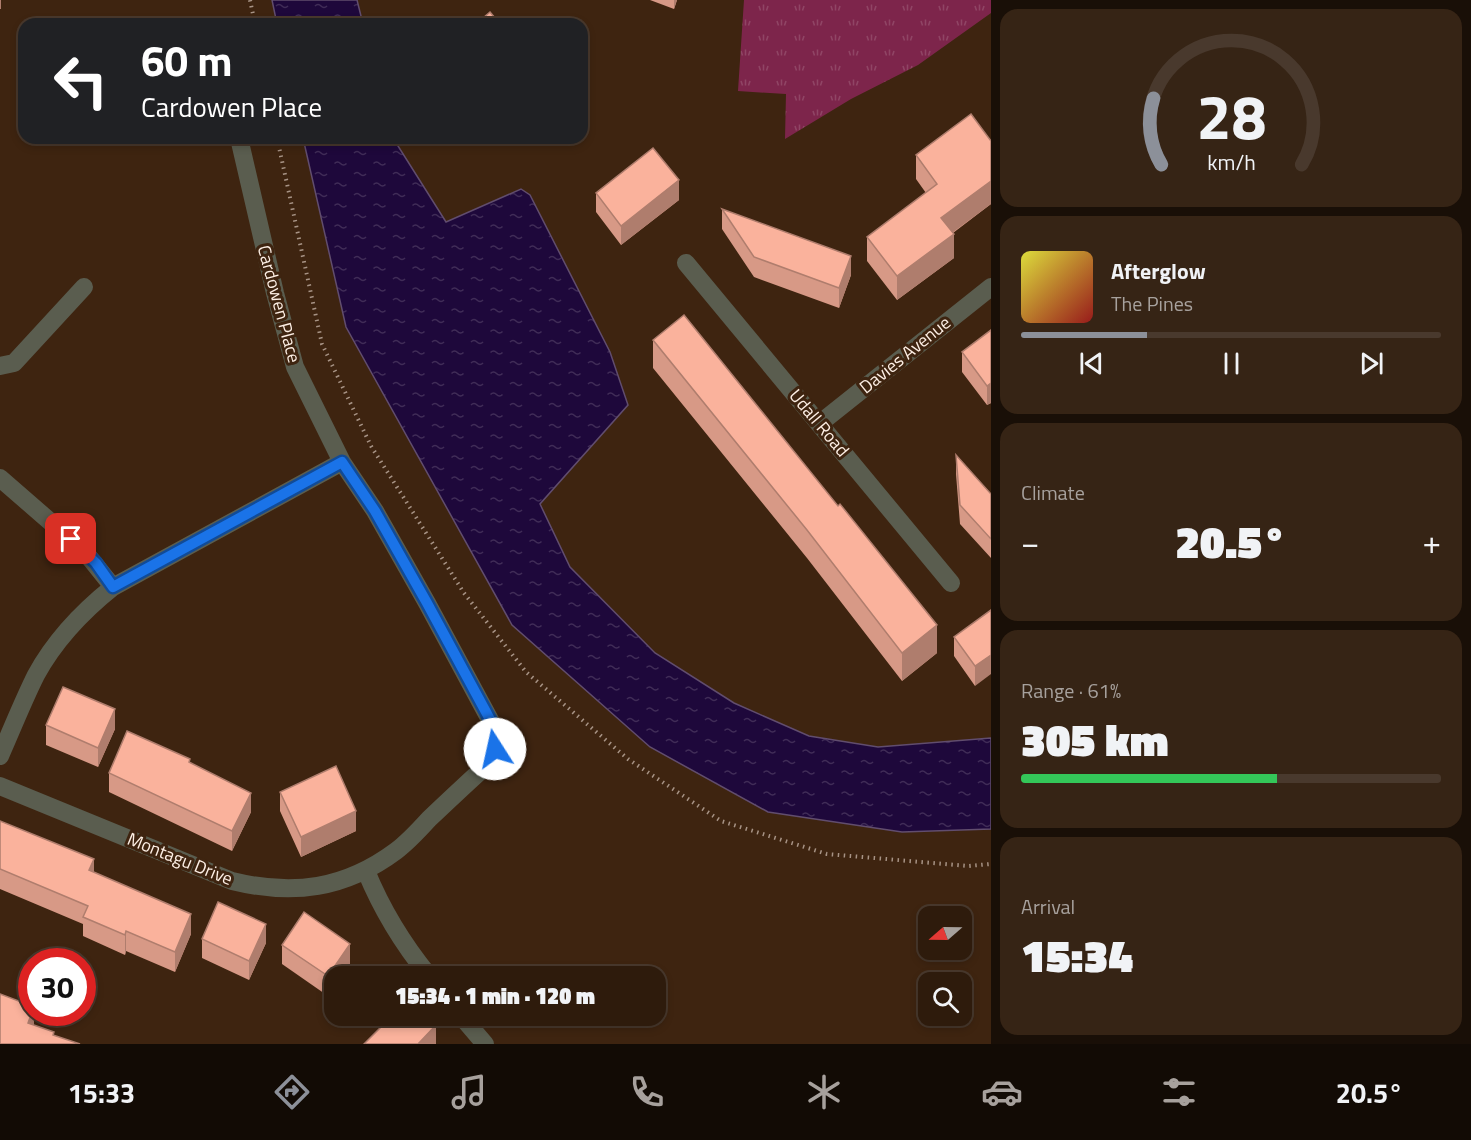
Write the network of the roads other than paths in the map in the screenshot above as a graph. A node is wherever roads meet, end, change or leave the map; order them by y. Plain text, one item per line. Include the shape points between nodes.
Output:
1 (240, 144) edge
2 (687, 263) dead end
3 (991, 286) edge
4 (84, 287) dead end
5 (0, 366) edge
6 (819, 424) junction
7 (342, 462) junction
8 (0, 478) edge
9 (951, 583) dead end
10 (113, 587) junction
11 (0, 756) edge
12 (0, 786) edge
13 (439, 810) joint
14 (366, 871) junction
15 (421, 966) edge
16 (470, 1026) edge
17 (485, 1044) edge

1 - 7 street, Cardowen Place via 295,367
2 - 6 street, Udall Road
3 - 6 street, Davies Avenue
4 - 5 street via 14,363
6 - 9 street, Udall Road
7 - 10 street
7 - 13 street, Cardowen Place via 375,511 496,731 495,749 486,766
8 - 10 street via 85,552
10 - 11 street via 91,605 52,650
12 - 14 street, Montagu Drive via 242,884 297,890
13 - 14 street, Montagu Drive via 398,850
14 - 15 street via 396,933
16 - 17 street

